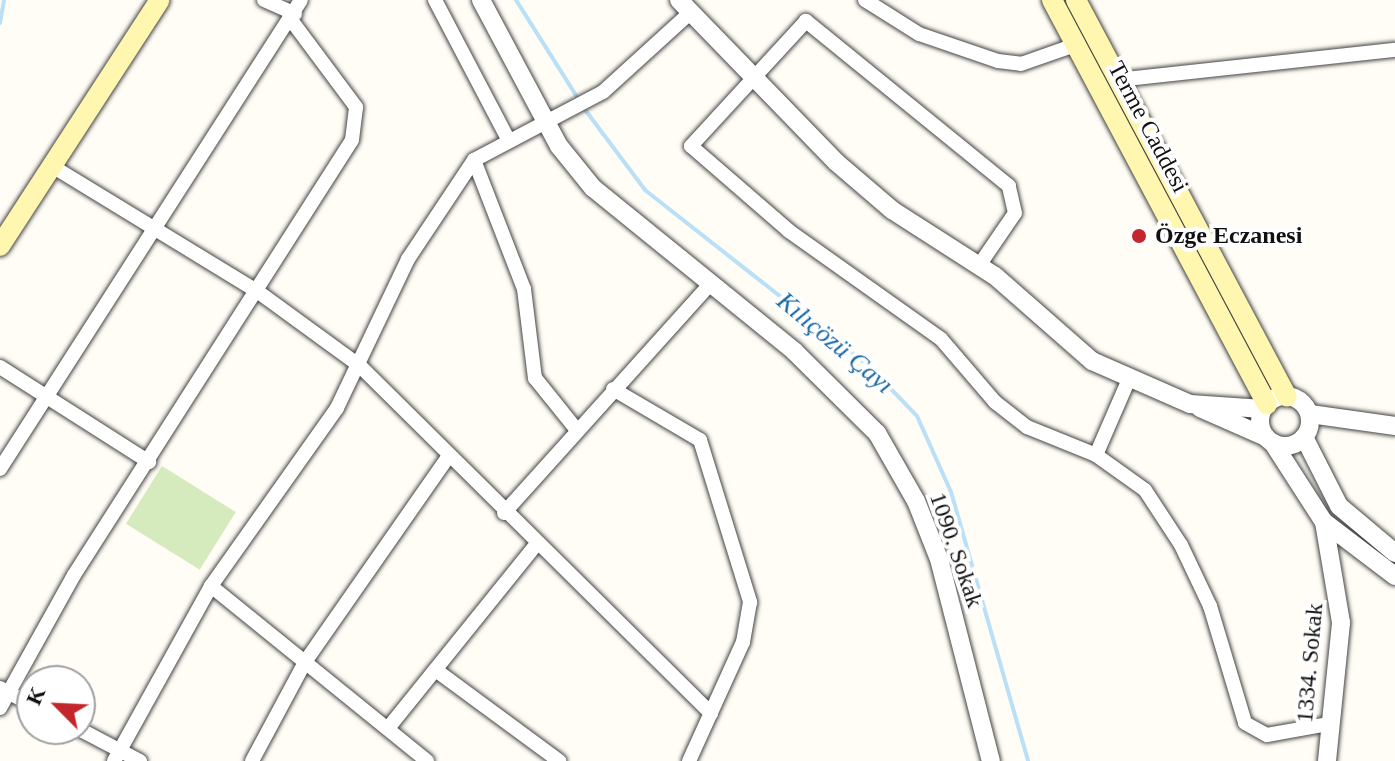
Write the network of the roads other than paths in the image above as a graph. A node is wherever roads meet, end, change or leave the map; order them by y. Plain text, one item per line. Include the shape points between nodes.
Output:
1 (144, 0) edge
2 (160, 0) edge
3 (264, 0) edge
4 (435, 0) edge
5 (481, 0) edge
6 (865, 0) edge
7 (1052, 0) edge
8 (1076, 0) edge
9 (685, 5) edge
10 (296, 12) edge
11 (1075, 45) junction
12 (1395, 50) edge
13 (753, 76) junction
14 (1117, 80) junction
15 (545, 121) junction
16 (508, 139) junction
17 (474, 160) junction
18 (52, 166) junction
19 (0, 221) edge
20 (159, 230) junction
21 (0, 246) edge
22 (978, 267) junction
23 (710, 284) junction
24 (257, 291) junction
25 (360, 366) junction
26 (0, 367) edge
27 (1129, 379) junction
28 (613, 389) junction
29 (46, 396) junction
30 (1287, 396) junction
31 (1190, 404) junction
32 (1265, 406) junction
33 (1310, 414) junction
34 (1395, 426) edge
35 (576, 429) junction
36 (1304, 437) junction
37 (1269, 440) junction
38 (1096, 455) junction
39 (448, 457) junction
40 (149, 462) junction
41 (0, 469) edge
42 (504, 513) junction
43 (1324, 522) junction
44 (535, 546) junction
45 (1395, 553) edge
46 (1395, 576) edge
47 (211, 586) junction
48 (305, 662) junction
49 (437, 671) junction
50 (4, 690) edge
51 (0, 708) edge
52 (711, 713) junction
53 (1329, 724) junction
54 (389, 727) junction
55 (96, 741) edge
56 (116, 755) edge
57 (539, 755) edge
58 (140, 761) edge
59 (252, 761) edge
60 (427, 761) edge
61 (559, 761) edge
62 (689, 761) edge
63 (991, 761) edge
64 (1327, 761) edge

1 - 19 main road
2 - 18 main road
3 - 10 street
4 - 16 street
5 - 15 street, 1090. Sokak
6 - 11 street via 919,34 987,59 1021,64
7 - 11 main road, Terme Caddesi
8 - 14 main road, Terme Caddesi
9 - 13 street
9 - 15 street via 603,92
10 - 20 street
10 - 24 street via 348,95 357,127
11 - 32 main road, Terme Caddesi
12 - 14 street
13 - 22 street via 809,137 892,210
13 - 22 street via 806,21 1009,186 1015,213
13 - 38 street via 691,146 789,231 941,339 995,402 1027,427
14 - 30 main road, Terme Caddesi
15 - 16 street
15 - 23 street, 1090. Sokak via 593,188
16 - 17 street
17 - 25 street via 408,259
17 - 35 street via 524,289 535,378
18 - 20 street
18 - 21 main road
20 - 24 street
20 - 29 street
22 - 27 street via 1092,361
23 - 28 street
23 - 63 street, 1090. Sokak via 830,382 893,458 939,559
24 - 25 street
24 - 40 street
25 - 39 street
25 - 47 street
26 - 29 street
27 - 31 street
27 - 38 street
28 - 35 street
28 - 52 street via 700,440 742,573 752,614
29 - 40 street
29 - 41 street
30 - 32 street
30 - 33 street via 1301,401
31 - 32 street
31 - 37 street
32 - 37 street
33 - 34 street
33 - 36 street
35 - 42 street
36 - 37 street via 1290,445
36 - 45 street via 1339,506
37 - 43 street
38 - 53 street via 1145,490 1181,545 1210,606 1250,730 1267,735
39 - 42 street
39 - 48 street
40 - 50 street
42 - 44 street
43 - 46 street
43 - 53 street, 1334. Sokak via 1341,612
44 - 49 street
44 - 52 street
47 - 48 street
47 - 56 street
48 - 54 street
48 - 59 street
49 - 54 street
49 - 57 street
50 - 51 street
52 - 62 street
53 - 64 street, 1334. Sokak
54 - 60 street
55 - 56 street
56 - 58 street
57 - 61 street

